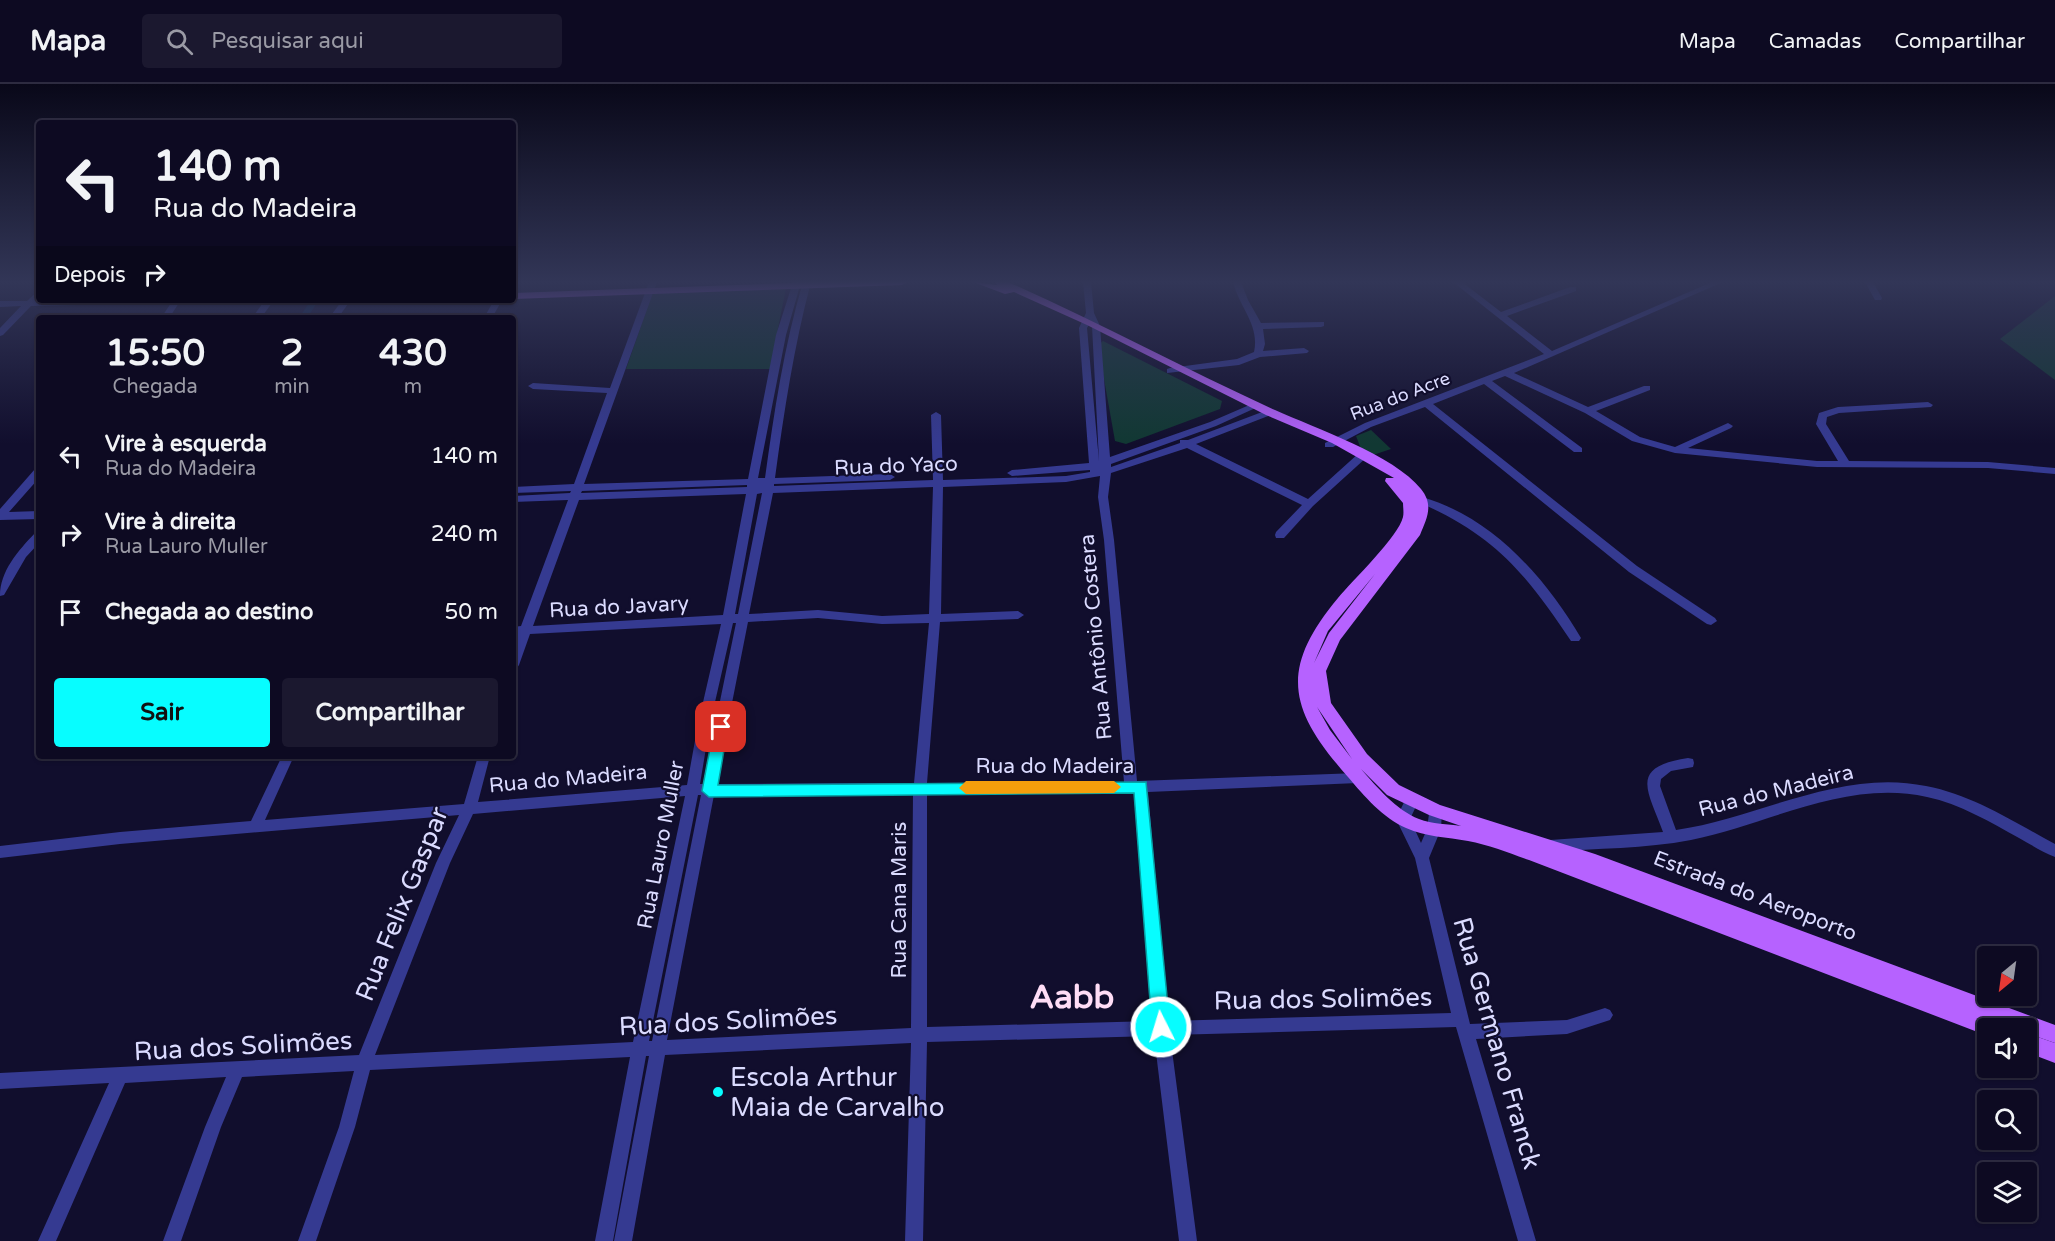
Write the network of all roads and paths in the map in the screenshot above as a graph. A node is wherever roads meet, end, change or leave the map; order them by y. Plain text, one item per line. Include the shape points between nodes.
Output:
1 (634, 336) edge
2 (781, 336) edge
3 (794, 336) edge
4 (1086, 336) edge
5 (1096, 336) edge
6 (1108, 336) edge
7 (1260, 336) edge
8 (1527, 336) edge
9 (1592, 336) edge
10 (1304, 351) dead end
11 (1258, 354) junction
12 (1550, 354) junction
13 (1085, 358) junction
14 (1097, 358) junction
15 (1177, 370) junction
16 (1506, 373) junction
17 (1485, 381) junction
18 (532, 386) dead end
19 (1647, 388) dead end
20 (614, 391) junction
21 (1428, 404) junction
22 (1928, 405) dead end
23 (1259, 410) junction
24 (1588, 411) junction
25 (1102, 414) junction
26 (936, 415) dead end
27 (1090, 415) junction
28 (1728, 426) dead end
29 (1176, 437) junction
30 (1332, 443) junction
31 (1187, 444) junction
32 (1578, 450) dead end
33 (1675, 450) junction
34 (1360, 458) junction
35 (1846, 465) junction
36 (2055, 471) edge
37 (1100, 472) junction
38 (36, 474) edge
39 (938, 479) junction
40 (753, 486) junction
41 (769, 486) junction
42 (516, 490) edge
43 (577, 492) junction
44 (516, 499) edge
45 (1422, 500) junction
46 (1309, 504) junction
47 (36, 506) edge
48 (2, 512) edge
49 (36, 515) edge
50 (1280, 536) dead end
51 (36, 539) edge
52 (36, 551) edge
53 (14, 570) junction
54 (0, 592) edge
55 (1352, 602) junction
56 (1018, 615) dead end
57 (935, 617) junction
58 (734, 620) junction
59 (1711, 621) dead end
60 (519, 631) edge
61 (1575, 638) dead end
62 (516, 648) edge
63 (287, 759) edge
64 (483, 759) edge
65 (1688, 763) dead end
66 (1358, 778) junction
67 (1136, 787) junction
68 (920, 788) junction
69 (692, 790) junction
70 (709, 791) junction
71 (1412, 800) junction
72 (466, 809) junction
73 (1435, 810) junction
74 (1403, 819) junction
75 (255, 827) junction
76 (1434, 829) junction
77 (1500, 837) junction
78 (1672, 837) junction
79 (1540, 850) junction
80 (2055, 851) edge
81 (2, 856) edge
82 (1422, 858) junction
83 (1605, 1015) dead end
84 (1977, 1022) edge
85 (1463, 1026) junction
86 (1161, 1027) junction
87 (2055, 1034) edge
88 (919, 1035) junction
89 (2037, 1046) edge
90 (659, 1048) junction
91 (639, 1050) junction
92 (2055, 1053) edge
93 (364, 1063) junction
94 (237, 1070) junction
95 (120, 1076) junction
96 (0, 1081) edge
97 (47, 1241) edge
98 (171, 1241) edge
99 (307, 1241) edge
100 (604, 1241) edge
101 (623, 1241) edge
102 (914, 1241) edge
103 (1188, 1241) edge
104 (1527, 1241) edge

1 - 20 street
2 - 40 street, Rua Lauro Muller
3 - 41 street, Rua Lauro Muller
4 - 13 street, Rua Antônio Costera
5 - 14 street, Rua Antônio Costera
6 - 15 main road, Rua Germano Franck
7 - 11 street
8 - 12 street
9 - 12 street, Rua do Acre
10 - 11 street
11 - 15 street via 1239,362
12 - 16 street, Rua do Acre
13 - 14 street
13 - 27 street, Rua Antônio Costera
14 - 25 street, Rua Antônio Costera
15 - 23 main road, Rua Germano Franck
16 - 17 street, Rua do Acre
16 - 24 street
17 - 21 street, Rua do Acre
17 - 32 street
18 - 20 street
19 - 24 street
20 - 43 street
21 - 30 street, Rua do Acre via 1368,425
21 - 59 street via 1633,569
22 - 35 street via 1838,410 1822,415 1821,424
23 - 29 street, Rua do Yaco
23 - 30 main road, Rua Germano Franck
23 - 31 street, Rua do Yaco
24 - 33 street via 1636,439
25 - 27 street
25 - 37 street, Rua Antônio Costera
26 - 39 street, Rua Cana Maris
27 - 37 street, Rua Antônio Costera
28 - 33 street
29 - 31 street
29 - 37 street, Rua do Yaco
30 - 34 main road, Rua Germano Franck
31 - 37 street, Rua do Yaco
31 - 46 street
33 - 35 street
34 - 45 main road, Rua Germano Franck via 1399,475
34 - 46 street
34 - 55 main road, Rua Germano Franck via 1397,486 1410,502 1411,510 1404,529
35 - 36 street via 1988,465
37 - 39 street, Rua do Yaco via 1066,479
37 - 67 street, Rua Antônio Costera via 1109,537 1118,673
38 - 48 street
39 - 41 street, Rua do Yaco
39 - 57 street, Rua Cana Maris
40 - 41 street, Rua do Yaco
40 - 43 street, Rua do Yaco
40 - 58 street, Rua Lauro Muller
41 - 58 street, Rua Lauro Muller
42 - 43 street, Rua do Yaco
43 - 44 street, Rua do Yaco
43 - 60 street
45 - 55 main road, Rua Germano Franck via 1422,515 1413,536
45 - 61 street via 1474,524 1496,540 1528,573
46 - 50 street
47 - 48 street
48 - 49 street
51 - 53 street
52 - 53 street
53 - 54 street
55 - 66 main road, Rua Germano Franck via 1332,614 1307,657 1304,680 1309,707 1328,740
55 - 71 main road, Rua Germano Franck via 1320,663 1323,704 1360,759 1393,790
56 - 57 street, Rua do Javary
57 - 58 street, Rua do Javary via 882,620 818,614
57 - 68 street, Rua Cana Maris
58 - 60 street, Rua do Javary
58 - 69 street, Rua Lauro Muller via 704,724
58 - 70 street, Rua Lauro Muller
60 - 62 street
63 - 75 street
64 - 72 street, Rua Felix Gaspar via 473,799
65 - 78 street via 1668,766 1655,776 1653,786
66 - 67 street, Rua do Madeira
66 - 74 main road, Rua Germano Franck
67 - 68 street, Rua do Madeira
67 - 86 street, Rua Antônio Costera
68 - 70 street, Rua do Madeira
68 - 88 street, Rua Cana Maris
69 - 70 street, Rua do Madeira
69 - 72 street, Rua do Madeira
69 - 91 street, Rua Lauro Muller
70 - 90 street, Rua Lauro Muller
71 - 73 main road, Rua Germano Franck
71 - 74 street
72 - 75 street, Rua do Madeira
72 - 93 street, Rua Felix Gaspar
73 - 76 street
73 - 77 main road, Estrada do Aeroporto
74 - 76 main road, Estrada do Aeroporto
74 - 82 street, Rua Germano Franck
75 - 81 street, Rua do Madeira via 120,838
76 - 77 main road, Estrada do Aeroporto
76 - 82 street
77 - 79 main road, Estrada do Aeroporto
78 - 79 street, Rua do Madeira
78 - 80 street, Rua do Madeira via 1799,802 1885,786 1943,795
79 - 84 main road, Estrada do Aeroporto
79 - 87 main road, Estrada do Aeroporto
82 - 85 street, Rua Germano Franck
83 - 85 street, Rua dos Solimões via 1567,1027
85 - 86 street, Rua dos Solimões
85 - 104 street, Rua Germano Franck
86 - 88 street, Rua dos Solimões
86 - 103 street, Rua Antônio Costera
88 - 90 street, Rua dos Solimões
88 - 102 street, Rua Cana Maris
89 - 92 main road
90 - 91 street, Rua dos Solimões
90 - 101 street, Rua Lauro Muller
91 - 93 street, Rua dos Solimões
91 - 100 street, Rua Lauro Muller
93 - 94 street, Rua dos Solimões
93 - 99 street, Rua Felix Gaspar
94 - 95 street, Rua dos Solimões
94 - 98 street
95 - 96 street, Rua dos Solimões
95 - 97 street

